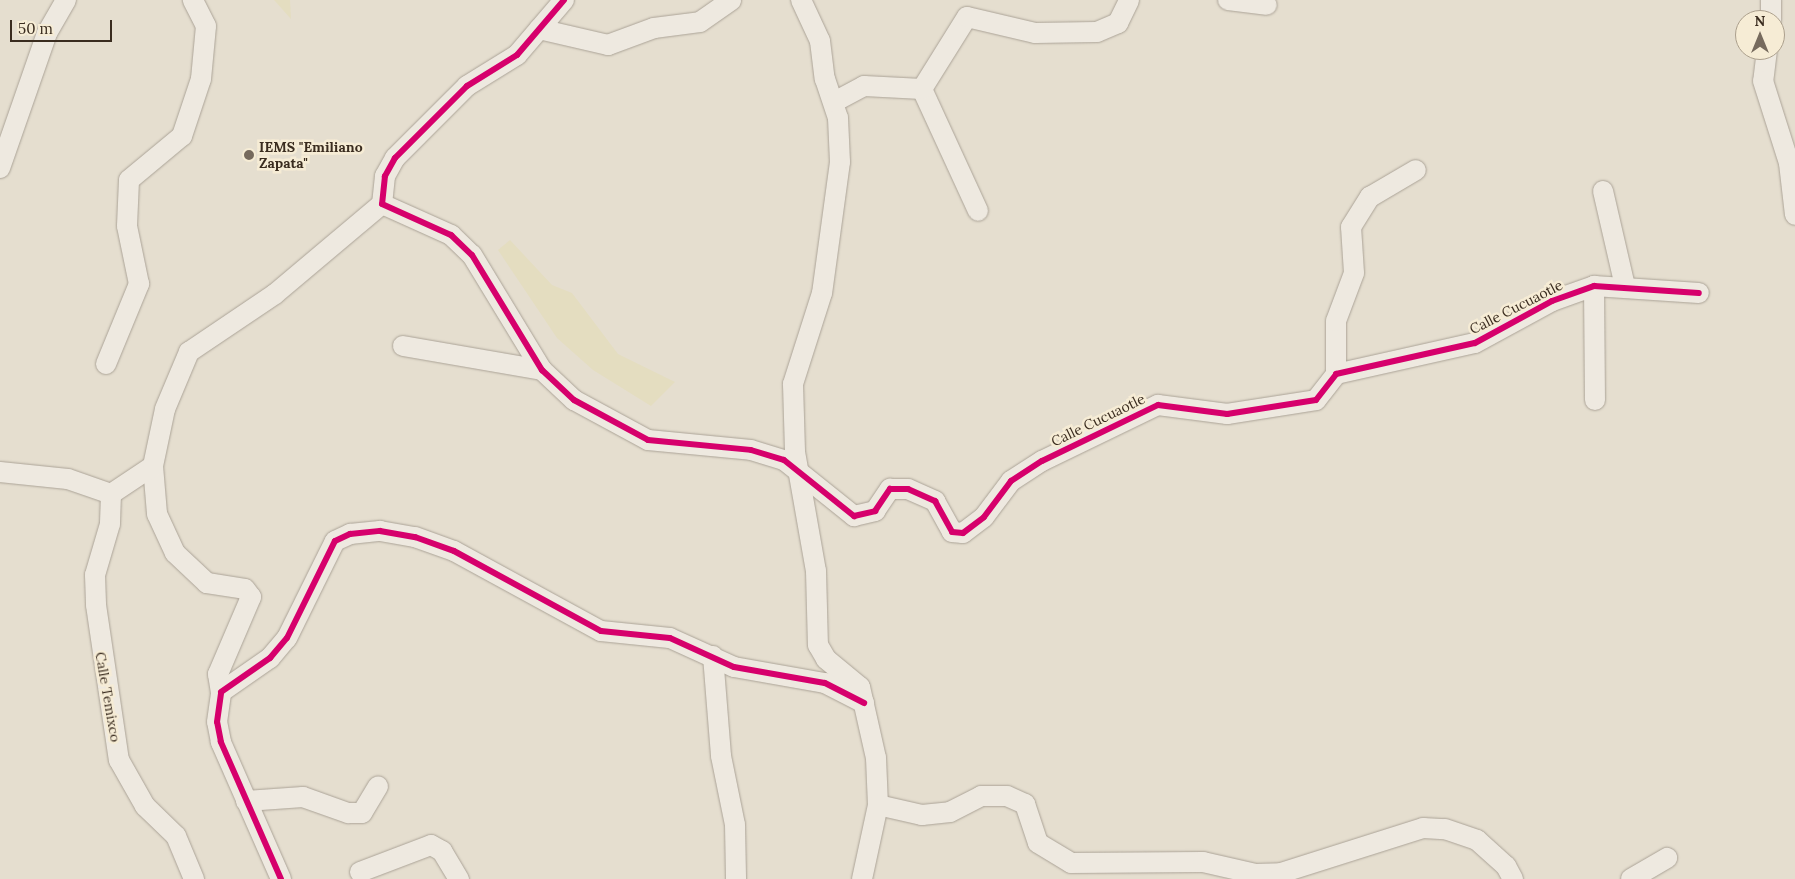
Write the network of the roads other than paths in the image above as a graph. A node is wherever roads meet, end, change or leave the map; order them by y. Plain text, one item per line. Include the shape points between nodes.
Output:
1 (66, 0) edge
2 (193, 0) edge
3 (564, 0) edge
4 (731, 0) edge
5 (802, 0) edge
6 (1129, 0) edge
7 (1228, 0) edge
8 (1267, 5) dead end
9 (540, 29) junction
10 (1766, 60) edge
11 (922, 89) junction
12 (834, 102) junction
13 (0, 168) edge
14 (1416, 170) dead end
15 (1603, 191) dead end
16 (382, 204) junction
17 (978, 211) dead end
18 (1795, 215) edge
19 (1594, 286) junction
20 (1625, 286) junction
21 (1699, 293) dead end
22 (403, 346) dead end
23 (106, 364) dead end
24 (542, 370) junction
25 (1336, 374) junction
26 (1595, 400) dead end
27 (153, 466) junction
28 (800, 468) junction
29 (0, 472) edge
30 (111, 494) junction
31 (713, 656) junction
32 (221, 692) junction
33 (864, 702) junction
34 (378, 786) dead end
35 (246, 801) junction
36 (878, 804) junction
37 (1667, 858) dead end
38 (360, 872) dead end
39 (194, 879) edge
40 (281, 879) edge
41 (459, 879) edge
42 (736, 879) edge
43 (862, 879) edge
44 (1513, 879) edge
45 (1631, 879) edge

1 - 13 street via 47,33
2 - 23 street via 206,26 201,79 182,136 129,180 127,226 139,284
3 - 9 street
4 - 9 street via 700,22 661,26 608,45
5 - 12 street via 816,26
6 - 11 street via 1118,24 1097,32 1036,33 967,17
7 - 8 street
9 - 16 street via 517,55 467,86 395,158 385,176
10 - 18 street via 1763,81 1789,163
11 - 12 street via 864,86
11 - 17 street
12 - 28 street via 840,162 834,228 822,293 793,384
14 - 25 street via 1370,197 1350,227 1356,255 1354,273 1336,321
15 - 20 street
16 - 24 street via 451,235 472,255
16 - 27 street via 275,294 189,352 164,409
19 - 20 street, Calle Cucuaotle
19 - 25 street, Calle Cucuaotle via 1552,301 1475,343
19 - 26 street
20 - 21 street, Calle Cucuaotle
22 - 24 street
24 - 28 street via 574,400 648,440 751,450
25 - 28 street, Calle Cucuaotle via 1324,394 1304,403 1227,414 1168,404 1140,412 1011,481 984,517 963,533 952,532 935,501 908,489 890,489 875,511 854,516
27 - 30 street
27 - 32 street via 157,514 175,553 207,583 245,589 251,597 218,674
28 - 33 street via 816,571 818,645 826,659 860,687
29 - 30 street via 68,479
30 - 39 street, Calle Temixco via 110,524 95,575 96,604 120,760 145,806 176,836
31 - 32 street via 670,638 601,631 454,551 415,537 380,531 350,534 335,541 287,638 270,658
31 - 33 street via 750,671 825,683
31 - 42 street via 721,756 735,825
32 - 35 street via 217,722 221,742
33 - 36 street via 876,758
34 - 35 street via 362,813 348,813 303,797
35 - 40 street
36 - 43 street
36 - 44 street via 922,815 950,812 980,796 1007,796 1025,804 1038,843 1072,863 1203,862 1256,874 1281,873 1423,828 1445,829 1477,840 1506,866
37 - 45 street
38 - 41 street via 431,844 442,851

